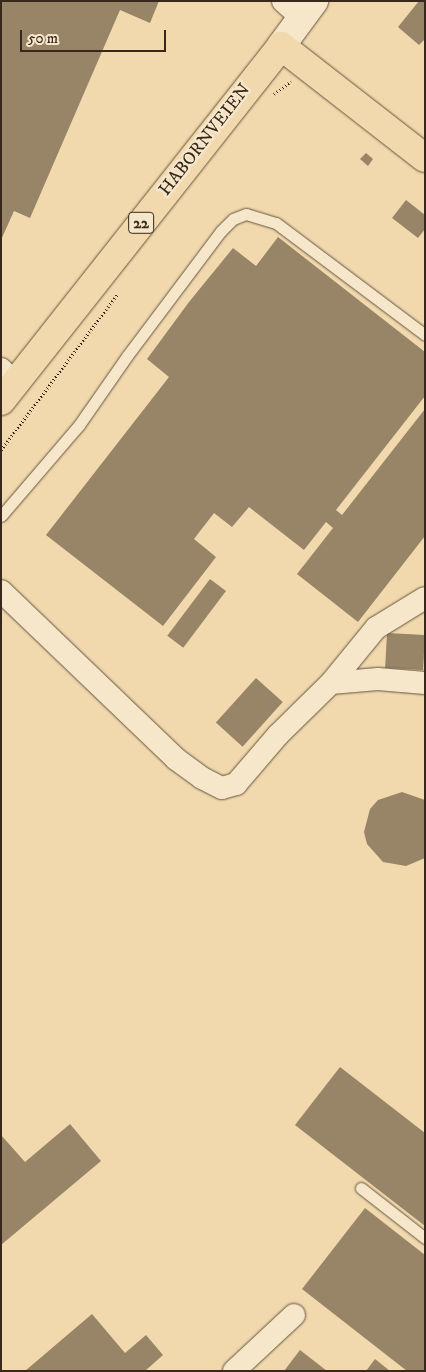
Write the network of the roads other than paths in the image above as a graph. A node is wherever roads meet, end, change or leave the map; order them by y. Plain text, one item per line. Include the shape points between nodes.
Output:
1 (300, 7) edge
2 (281, 46) junction
3 (425, 158) edge
4 (425, 335) edge
5 (6, 384) edge
6 (1, 516) edge
7 (1, 591) edge
8 (425, 598) edge
9 (331, 683) junction
10 (425, 683) edge
11 (361, 1188) dead end
12 (425, 1238) edge
13 (294, 1315) dead end
14 (234, 1371) edge

1 - 2 street
2 - 3 highway
2 - 5 highway, HABORNVEIEN / 22
4 - 6 lane via 276,223 246,214 233,219 127,356 80,425
7 - 9 street via 139,726 189,770 218,786 236,784 278,735
8 - 9 street via 376,628
9 - 10 street via 378,679
11 - 12 lane
13 - 14 street

